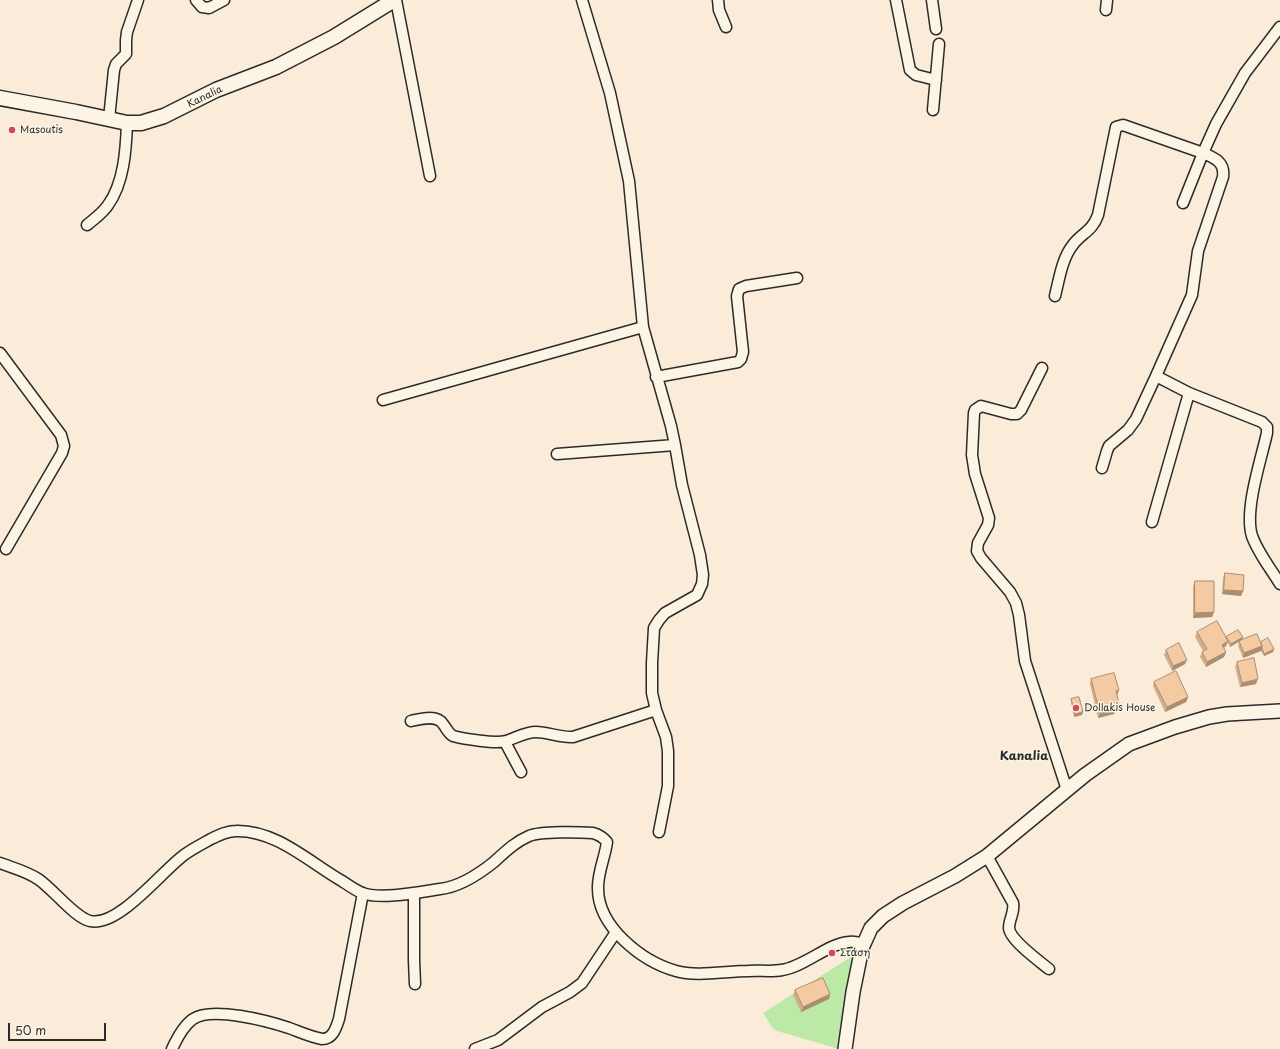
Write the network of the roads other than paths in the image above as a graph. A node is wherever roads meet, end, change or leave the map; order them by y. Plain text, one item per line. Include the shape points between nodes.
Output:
1 (138, 0) edge
2 (196, 0) edge
3 (224, 0) edge
4 (395, 0) edge
5 (582, 0) edge
6 (718, 0) edge
7 (896, 0) edge
8 (932, 0) edge
9 (726, 26) dead end
10 (1280, 27) edge
11 (936, 29) dead end
12 (939, 44) dead end
13 (936, 80) junction
14 (0, 98) edge
15 (933, 110) dead end
16 (109, 119) junction
17 (127, 124) junction
18 (1203, 153) junction
19 (430, 176) dead end
20 (1183, 203) dead end
21 (87, 224) dead end
22 (797, 278) dead end
23 (1055, 296) dead end
24 (643, 327) junction
25 (0, 353) edge
26 (1042, 368) dead end
27 (1156, 376) junction
28 (656, 377) junction
29 (1189, 393) junction
30 (383, 400) dead end
31 (675, 445) junction
32 (557, 454) dead end
33 (1102, 468) dead end
34 (1152, 522) dead end
35 (6, 548) dead end
36 (1280, 584) edge
37 (656, 710) junction
38 (1280, 711) edge
39 (410, 721) dead end
40 (505, 742) junction
41 (521, 772) dead end
42 (1067, 790) junction
43 (659, 832) dead end
44 (987, 856) junction
45 (0, 863) edge
46 (414, 892) junction
47 (363, 893) junction
48 (616, 932) junction
49 (864, 943) junction
50 (1049, 969) dead end
51 (415, 984) dead end
52 (172, 1049) edge
53 (475, 1049) edge
54 (845, 1049) edge

1 - 16 street via 127,32 126,54 116,64 113,74
2 - 3 street via 209,8
4 - 17 main road, Kanalia via 334,37 276,67 216,90 164,116
4 - 19 street
5 - 24 street via 610,93 629,181
6 - 9 street
7 - 13 street via 910,70 916,76
8 - 11 street
10 - 18 street via 1245,73
12 - 13 street
13 - 15 street
14 - 16 main road, Kanalia
16 - 17 main road, Kanalia
17 - 21 street via 124,156 117,187 108,206
18 - 20 street
18 - 23 street via 1123,125 1116,127 1098,215 1091,228 1067,252
18 - 27 street via 1219,161 1224,168 1223,177 1198,251 1192,295
22 - 28 street via 739,289 737,296 743,352 738,362
24 - 28 street
24 - 30 street
25 - 35 street via 61,436 64,446
26 - 42 street via 1019,413 1014,415 981,406 974,413 972,455 989,518 977,547 978,555 1010,592 1016,603 1025,660
27 - 29 street
27 - 33 street via 1136,419 1128,430 1109,446
28 - 31 street
29 - 34 street
29 - 36 street via 1262,422 1267,427 1250,510 1250,523 1255,542
31 - 32 street
31 - 37 street via 703,575 697,595 665,613 654,628 651,686
37 - 40 street via 573,737 535,732
37 - 43 street via 666,737 668,751 668,786
38 - 42 street via 1209,717 1143,738 1112,755
39 - 40 street via 438,719 453,736
40 - 41 street
42 - 44 street
44 - 49 street via 883,916 871,928
44 - 50 street via 1013,903 1010,933
45 - 47 street via 38,879 80,916 89,921 99,922 121,912 184,855 201,844 224,833 252,832 279,842
46 - 47 street via 379,895
46 - 48 street via 442,889 460,883 486,868 514,844 531,835 599,834 607,842 598,887 604,915
46 - 51 street
47 - 52 street via 339,1019 335,1031 330,1036 322,1039 259,1020 206,1014 189,1022
48 - 49 street via 649,960 676,972 692,974 781,970 800,964 838,944
48 - 53 street via 577,988 545,1004 498,1040
49 - 54 street via 853,992

